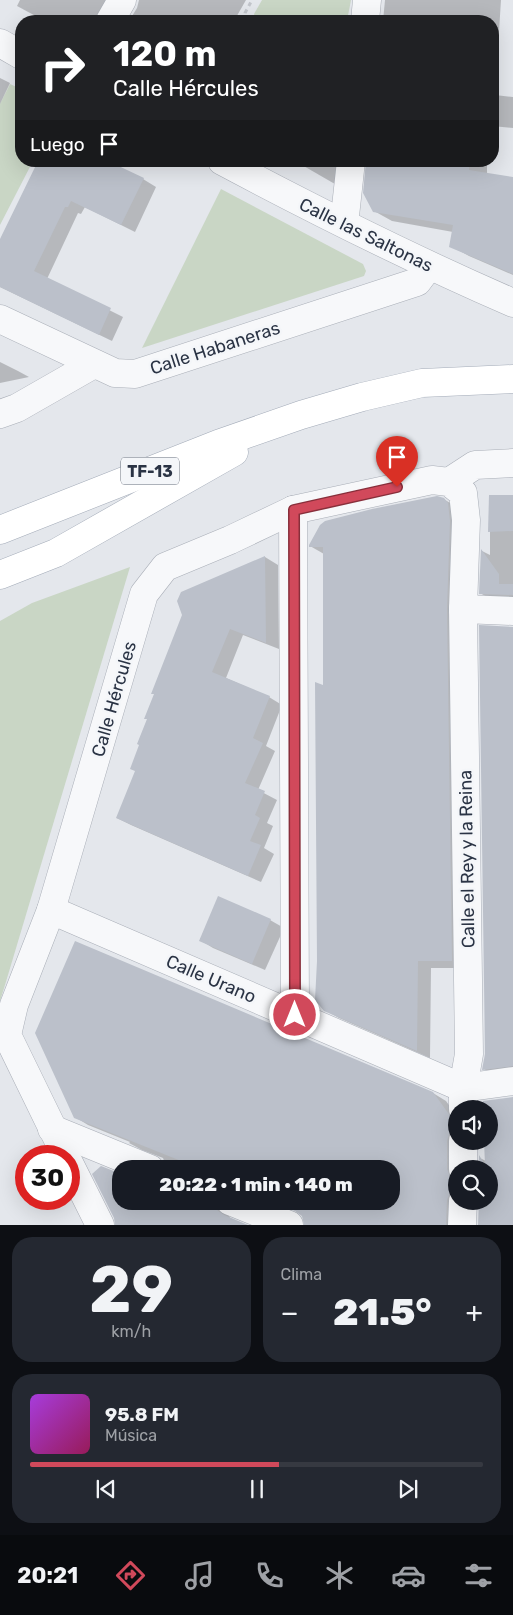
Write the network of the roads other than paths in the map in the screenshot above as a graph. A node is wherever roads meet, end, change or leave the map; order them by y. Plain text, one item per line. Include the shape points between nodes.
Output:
1 (122, 0) edge
2 (367, 0) edge
3 (113, 15) edge
4 (366, 15) edge
5 (0, 43) edge
6 (15, 52) edge
7 (233, 167) edge
8 (350, 167) edge
9 (346, 216) dead end
10 (429, 266) junction
11 (513, 303) edge
12 (0, 319) edge
13 (94, 364) junction
14 (513, 380) edge
15 (0, 414) edge
16 (301, 415) junction
17 (513, 463) edge
18 (449, 482) junction
19 (294, 510) junction
20 (0, 530) edge
21 (0, 575) edge
22 (463, 609) junction
23 (513, 611) edge
24 (51, 910) junction
25 (295, 1015) junction
26 (513, 1081) edge
27 (463, 1098) edge
28 (52, 1129) junction
29 (60, 1145) edge
30 (128, 1160) edge
31 (80, 1185) edge
32 (252, 1210) edge
33 (462, 1210) edge
34 (100, 1225) edge
35 (289, 1225) edge
36 (462, 1225) edge

1 - 3 street
2 - 4 street
5 - 6 street
7 - 10 street, Calle las Saltonas
8 - 9 street
10 - 11 street, Calle las Saltonas
10 - 13 street, Calle Habaneras via 416,282 135,374 115,373
12 - 13 street, Calle Habaneras
13 - 15 street via 17,408
14 - 16 main road, TF-13 via 422,383
16 - 20 main road, TF-13 via 218,444
16 - 21 main road via 56,553
17 - 18 street via 475,465
18 - 19 street, Calle Hércules via 432,480
18 - 22 street, Calle el Rey y la Reina via 463,493 466,520
19 - 24 street, Calle Hércules via 165,566 144,594
19 - 25 street
22 - 23 street
22 - 27 street, Calle el Rey y la Reina via 469,1054
24 - 25 street, Calle Urano
24 - 28 street, Calle Hércules via 14,1005 7,1035
25 - 27 street, Calle Urano
26 - 27 street
28 - 29 street, Calle Hércules
28 - 30 street
31 - 34 street
32 - 35 street
33 - 36 street

